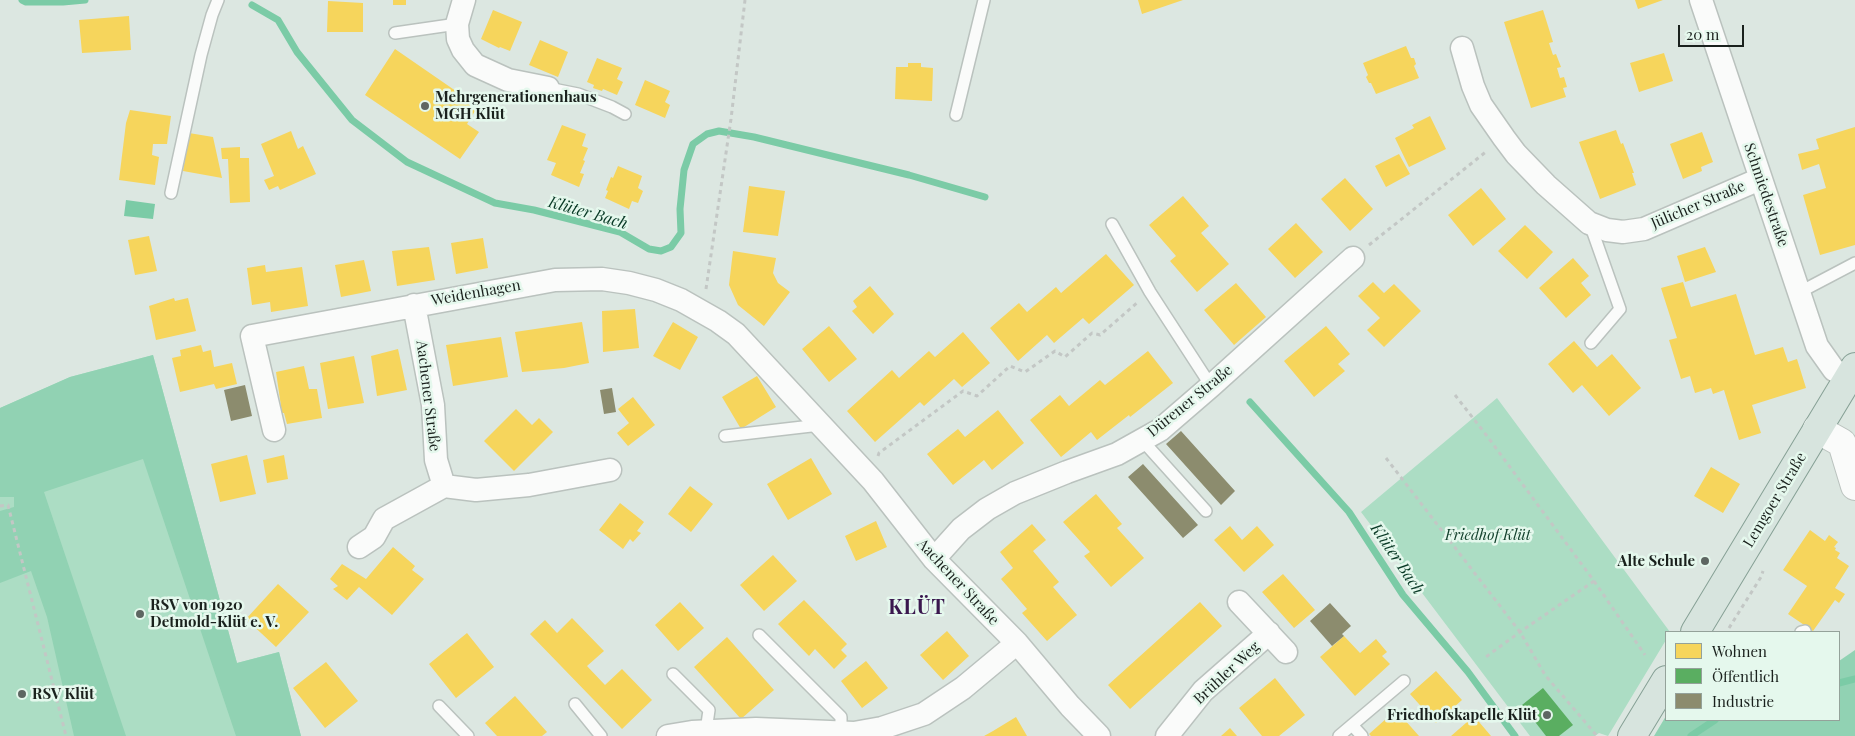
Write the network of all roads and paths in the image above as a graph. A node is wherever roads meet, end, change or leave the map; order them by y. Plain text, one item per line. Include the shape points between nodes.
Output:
1 (218, 0) edge
2 (464, 0) edge
3 (745, 0) edge
4 (984, 0) edge
5 (1701, 0) edge
6 (457, 24) junction
7 (395, 33) dead end
8 (1462, 48) dead end
9 (548, 88) joint
10 (625, 114) dead end
11 (956, 115) dead end
12 (1504, 138) junction
13 (1760, 179) junction
14 (171, 193) dead end
15 (1589, 223) junction
16 (1112, 224) dead end
17 (1353, 258) joint
18 (1855, 263) edge
19 (1150, 292) junction
20 (1800, 292) junction
21 (414, 305) junction
22 (702, 312) junction
23 (1591, 344) dead end
24 (771, 371) joint
25 (1852, 372) edge
26 (1210, 386) junction
27 (1456, 395) dead end
28 (820, 425) junction
29 (1817, 429) junction
30 (274, 430) dead end
31 (725, 436) dead end
32 (1142, 440) junction
33 (1386, 458) dead end
34 (610, 470) dead end
35 (873, 481) junction
36 (444, 486) junction
37 (1855, 486) edge
38 (0, 506) edge
39 (1206, 511) dead end
40 (359, 547) dead end
41 (934, 559) junction
42 (1594, 581) junction
43 (1240, 602) dead end
44 (1696, 631) edge
45 (1520, 632) junction
46 (1269, 633) junction
47 (759, 635) dead end
48 (1017, 643) junction
49 (1286, 652) dead end
50 (1645, 655) dead end
51 (1483, 659) dead end
52 (673, 674) dead end
53 (1404, 681) dead end
54 (1665, 684) edge
55 (575, 704) dead end
56 (439, 706) dead end
57 (1352, 724) junction
58 (706, 731) junction
59 (749, 733) edge
60 (850, 734) edge
61 (66, 736) edge
62 (468, 736) edge
63 (601, 736) edge
64 (668, 736) edge
65 (1099, 736) edge
66 (1167, 736) edge
67 (1339, 736) edge
68 (1362, 736) edge
69 (1597, 736) edge
70 (1632, 736) edge

1 - 14 lane via 201,55
2 - 6 street
3 - 22 path
4 - 11 lane
5 - 13 street, Schmiedestraße
6 - 7 lane
6 - 9 street via 458,39 475,65 508,80
8 - 12 street, Jülicher Straße via 1481,105
9 - 10 lane via 578,94
12 - 15 street, Jülicher Straße via 1546,186
12 - 17 path
13 - 15 street, Jülicher Straße via 1644,229 1623,232
13 - 20 street, Schmiedestraße
15 - 23 lane via 1620,309
16 - 19 lane
17 - 26 street, Dürener Straße
18 - 20 lane
19 - 26 lane
19 - 35 path via 1100,335 1092,333 1065,357 1055,351 1025,372 1010,366 978,396 963,391 879,453
20 - 25 street, Schmiedestraße via 1817,346 1834,370
21 - 22 street, Weidenhagen via 555,280 602,279 656,290
21 - 30 street, Weidenhagen via 252,336
21 - 36 street, Aachener Straße via 433,404 436,460
22 - 24 street, Weidenhagen via 736,334
24 - 28 street, Aachener Straße
25 - 29 main road, Lemgoer Straße
26 - 32 street, Dürener Straße via 1160,430
27 - 42 path
28 - 31 lane
28 - 35 street, Aachener Straße
29 - 37 street via 1842,443
29 - 44 main road, Lemgoer Straße
32 - 39 lane
32 - 41 street, Dürener Straße via 1117,454 1015,493 986,509 961,529
33 - 45 path
34 - 36 street via 529,485 476,490
35 - 41 street, Aachener Straße
36 - 40 street via 384,519 374,537
38 - 61 path via 8,506
41 - 48 street, Aachener Straße
42 - 45 path
42 - 50 path
43 - 46 street, Brühler Weg
45 - 51 path
45 - 69 path via 1545,675
46 - 49 street, Brühler Weg
46 - 66 street, Brühler Weg via 1204,691
47 - 60 lane via 841,717
48 - 60 street via 963,688 924,714 882,728
48 - 65 street, Aachener Straße
52 - 58 lane via 709,710
53 - 57 lane
54 - 70 main road
55 - 63 lane
56 - 62 lane
57 - 67 lane
57 - 68 lane
58 - 59 street
58 - 64 street
59 - 60 street

